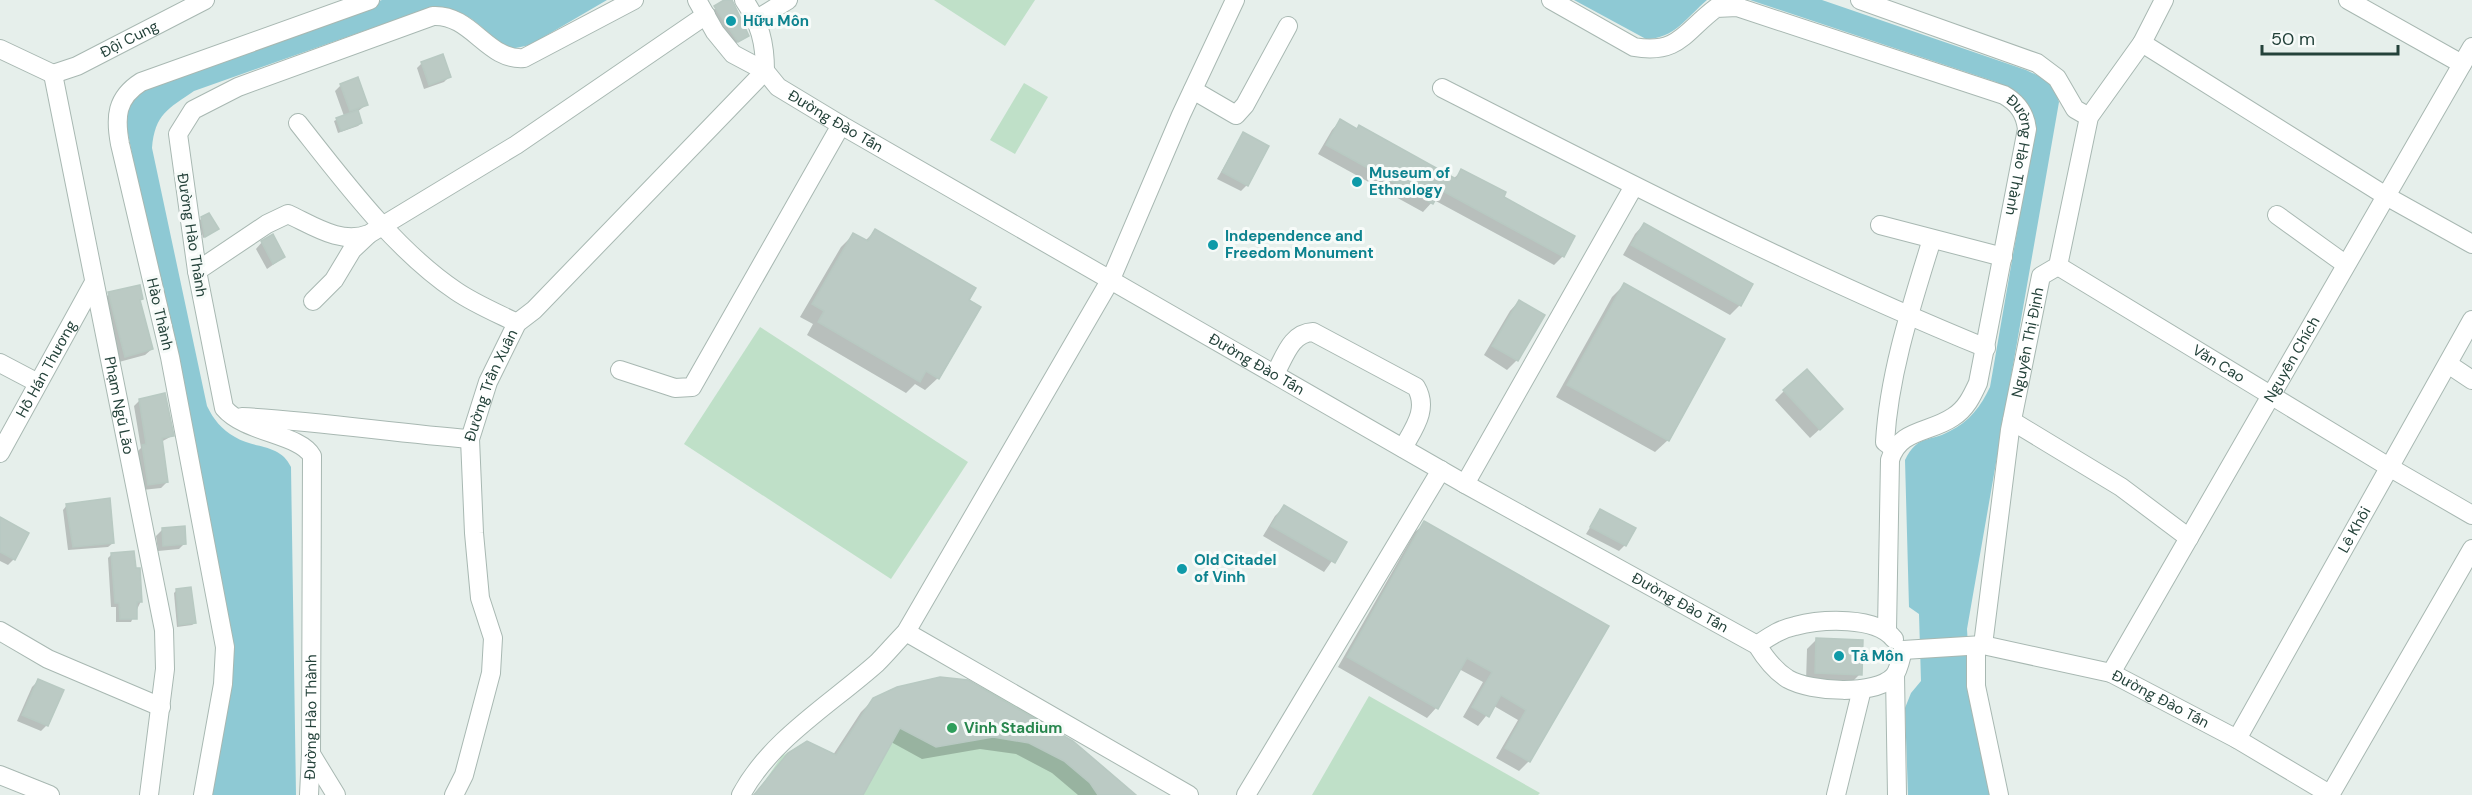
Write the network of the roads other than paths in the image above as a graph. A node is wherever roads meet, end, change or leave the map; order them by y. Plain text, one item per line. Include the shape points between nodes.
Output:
1 (205, 0) edge
2 (370, 0) edge
3 (634, 0) edge
4 (744, 0) edge
5 (788, 0) edge
6 (1235, 0) edge
7 (1551, 0) edge
8 (1860, 0) edge
9 (2164, 0) edge
10 (2348, 0) edge
11 (702, 8) edge
12 (757, 19) junction
13 (1288, 26) dead end
14 (2142, 43) junction
15 (2472, 47) edge
16 (0, 49) edge
17 (2462, 64) junction
18 (765, 71) junction
19 (53, 74) junction
20 (1442, 88) dead end
21 (1193, 90) junction
22 (2089, 117) junction
23 (298, 123) dead end
24 (840, 125) junction
25 (1634, 186) junction
26 (2386, 196) junction
27 (2277, 215) dead end
28 (1880, 225) dead end
29 (377, 229) junction
30 (1932, 239) junction
31 (2472, 244) edge
32 (2003, 257) junction
33 (2346, 264) junction
34 (2058, 266) junction
35 (197, 272) junction
36 (1110, 279) junction
37 (93, 284) junction
38 (313, 301) dead end
39 (1908, 316) junction
40 (2472, 320) edge
41 (517, 323) junction
42 (1986, 348) junction
43 (0, 363) edge
44 (2448, 364) junction
45 (620, 370) dead end
46 (1275, 374) junction
47 (2472, 380) edge
48 (38, 383) junction
49 (2271, 396) junction
50 (231, 417) junction
51 (2012, 421) junction
52 (470, 439) junction
53 (1403, 448) junction
54 (1893, 448) junction
55 (0, 453) edge
56 (2389, 467) junction
57 (1441, 470) junction
58 (1465, 484) junction
59 (2472, 515) edge
60 (2189, 538) junction
61 (2472, 549) edge
62 (1887, 630) junction
63 (0, 632) edge
64 (906, 632) junction
65 (1757, 645) junction
66 (1977, 647) junction
67 (1910, 650) junction
68 (2111, 673) junction
69 (1895, 675) junction
70 (1862, 689) junction
71 (161, 707) junction
72 (2237, 739) junction
73 (311, 754) junction
74 (0, 775) edge
75 (50, 795) edge
76 (148, 795) edge
77 (203, 795) edge
78 (309, 795) edge
79 (336, 795) edge
80 (454, 795) edge
81 (741, 795) edge
82 (1189, 795) edge
83 (1246, 795) edge
84 (1836, 795) edge
85 (1897, 795) edge
86 (1999, 795) edge
87 (2331, 795) edge

1 - 19 street, Đội Cung via 77,66
2 - 77 street, Hào Thành via 141,82 129,90 117,112 120,144 170,357 225,647 223,684
3 - 35 street, Đường Hào Thành via 524,58 510,59 499,53 454,18 433,16 201,104 187,116 178,134
4 - 12 street
5 - 12 street
6 - 21 street
7 - 32 street, Đường Hào Thành via 1634,47 1649,50 1675,44 1716,8 1737,7 2004,95 2018,106 2027,129
8 - 22 street via 2037,63 2057,78 2075,109
9 - 14 street
10 - 17 street
11 - 18 street, Đường Đào Tấn via 733,54
11 - 29 street via 516,145
12 - 18 street via 765,49
13 - 21 street via 1236,115
14 - 22 street
14 - 26 street
15 - 17 street, Nguyễn Chích
16 - 19 street
17 - 26 street, Nguyễn Chích
18 - 24 street, Đường Đào Tấn via 778,87
18 - 41 street, Đường Trần Xuân
19 - 37 street, Phạm Ngũ Lão
20 - 25 street
21 - 36 street
22 - 34 street
23 - 29 street
24 - 36 street, Đường Đào Tấn
24 - 45 street via 692,387 675,388
25 - 39 street
25 - 58 street
26 - 31 street
26 - 33 street, Nguyễn Chích
27 - 33 street
28 - 30 street
29 - 35 street via 351,239 339,237 288,214
29 - 38 street via 352,250 334,280
29 - 41 street via 440,279
30 - 32 street
30 - 39 street
32 - 42 street, Đường Hào Thành
33 - 49 street, Nguyễn Chích
34 - 49 street, Văn Cao
34 - 51 street, Nguyễn Thị Định via 2041,276
35 - 50 street, Đường Hào Thành via 220,397
36 - 46 street, Đường Đào Tấn
36 - 64 street
37 - 48 street, Hồ Hán Thương
37 - 71 street, Phạm Ngũ Lão via 164,630
39 - 42 street
39 - 54 street via 1887,419 1886,442
40 - 44 street, Lê Khôi
41 - 52 street, Đường Trần Xuân via 484,392
42 - 54 street, Đường Hào Thành via 1978,383 1963,409 1940,424 1910,434
43 - 48 street
44 - 47 street
44 - 56 street, Lê Khôi
46 - 53 street, Đường Đào Tấn
46 - 53 street via 1294,338 1313,332 1416,387 1422,397 1422,412
48 - 55 street, Hồ Hán Thương
49 - 56 street, Văn Cao
49 - 60 street, Nguyễn Chích
50 - 52 street
50 - 73 street, Đường Hào Thành via 301,444 312,456
51 - 60 street via 2121,487
51 - 66 street, Nguyễn Thị Định
52 - 80 street, Đường Trần Xuân via 480,598 493,638 491,673 464,775
53 - 57 street, Đường Đào Tấn
54 - 62 street
56 - 59 street, Văn Cao
56 - 72 street, Lê Khôi
57 - 58 street, Đường Đào Tấn
57 - 83 street
58 - 65 street, Đường Đào Tấn
60 - 68 street, Nguyễn Chích
61 - 87 street
62 - 65 street via 1867,623 1817,623 1773,633
62 - 67 street
63 - 71 street via 48,659
64 - 81 street via 778,747 751,776
64 - 82 street
65 - 70 street, Đường Đào Tấn via 1767,661 1788,679 1809,687
66 - 67 street, Đường Đào Tấn
66 - 68 street, Đường Đào Tấn
66 - 86 street, Nguyễn Thị Định via 1976,686
67 - 69 street
68 - 72 street, Đường Đào Tấn
69 - 70 street, Đường Đào Tấn via 1880,687
69 - 85 street
70 - 84 street
71 - 76 street, Phạm Ngũ Lão
72 - 87 street, Đường Đào Tấn
73 - 78 street, Đường Hào Thành
73 - 79 street
74 - 75 street

